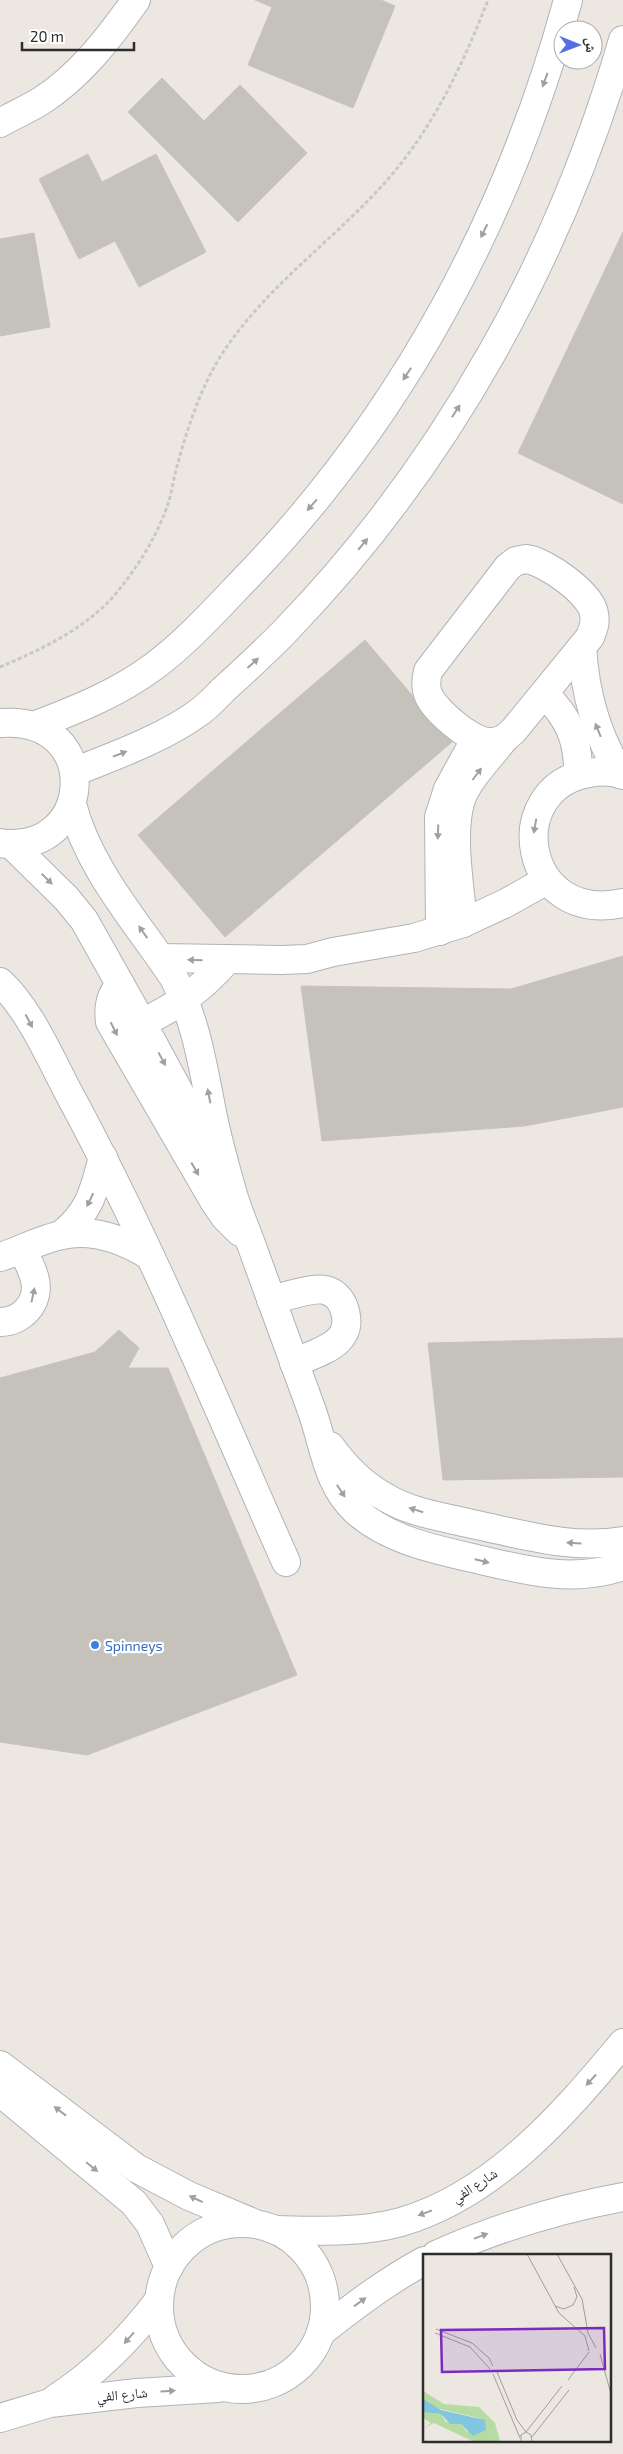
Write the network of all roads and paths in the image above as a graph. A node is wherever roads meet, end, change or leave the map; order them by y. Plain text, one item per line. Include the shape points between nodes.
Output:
1 (136, 0) edge
2 (488, 0) edge
3 (568, 0) edge
4 (623, 40) edge
5 (0, 123) edge
6 (582, 647) junction
7 (0, 667) edge
8 (544, 694) junction
9 (0, 723) edge
10 (36, 726) junction
11 (504, 739) junction
12 (475, 740) junction
13 (74, 772) junction
14 (578, 775) junction
15 (621, 775) edge
16 (72, 804) junction
17 (6, 844) edge
18 (547, 880) junction
19 (623, 903) edge
20 (451, 927) junction
21 (161, 958) junction
22 (228, 959) junction
23 (0, 982) edge
24 (120, 984) junction
25 (185, 1000) junction
26 (142, 1023) junction
27 (102, 1156) junction
28 (233, 1195) junction
29 (61, 1235) junction
30 (250, 1239) junction
31 (11, 1254) edge
32 (150, 1256) junction
33 (271, 1300) junction
34 (0, 1322) edge
35 (294, 1363) junction
36 (318, 1430) junction
37 (623, 1541) edge
38 (286, 1562) dead end
39 (623, 1566) edge
40 (623, 2043) edge
41 (0, 2065) edge
42 (0, 2092) edge
43 (623, 2197) edge
44 (267, 2227) junction
45 (438, 2254) edge
46 (423, 2263) edge
47 (169, 2268) junction
48 (160, 2300) junction
49 (321, 2332) junction
50 (225, 2388) junction
51 (50, 2403) junction
52 (0, 2418) edge

1 - 5 street via 112,36 80,69 42,100
2 - 7 path via 448,91 422,137 383,184 264,300 217,362 186,434 168,506 137,567 116,594 90,618 62,638
3 -> 10 street via 550,68 490,219 454,292 370,429 322,494 269,555 213,613 153,667 87,706
13 -> 4 street via 133,749 198,713 260,656 373,532 463,400 511,320 582,167
6 - 8 street
6 - 12 street via 594,626 590,601 537,560 516,561 508,567 428,671 429,696
15 -> 6 street via 606,751 590,709
8 - 11 street
8 - 14 street via 557,707 571,730 578,757
9 - 10 street
10 - 13 street via 54,737 67,752
11 - 12 street via 490,742
20 -> 11 street via 456,830 462,798
12 -> 20 street via 448,789 439,817
13 - 16 street
14 - 15 street via 599,771
14 -> 18 street via 550,795 536,820 533,841 536,861
16 - 17 street via 65,818 42,838
21 -> 16 street via 92,857 76,822
17 -> 24 street via 66,898 84,920
18 - 19 street via 562,895 581,904 602,907
18 - 20 street via 506,903
20 - 22 street via 414,938 307,958
22 -> 21 street
21 - 25 street
22 - 25 street
23 -> 27 street via 24,1011
24 - 26 street
24 -> 30 street via 108,1009 116,1034 214,1201 230,1222
25 - 26 street
28 -> 25 street via 200,1045
26 -> 28 street
27 -> 29 street via 94,1193 86,1209
27 - 32 street
28 - 30 street
29 - 31 street
29 - 32 street via 80,1233 117,1239
30 - 33 street
34 -> 31 street via 18,1318 29,1309 35,1295 35,1281
32 - 38 street
33 - 35 street
33 - 35 street via 323,1290 342,1301 347,1322 339,1341
35 - 36 street
37 -> 36 street via 594,1544 545,1540 410,1509 386,1499 346,1469
36 -> 39 street via 329,1470 340,1492 361,1515 395,1535 433,1549 553,1574 598,1573
40 -> 44 street, شارع الفي via 560,2114 493,2175 434,2210 400,2222 324,2231
44 -> 41 street via 218,2209 136,2168
42 -> 47 street via 134,2203 150,2224
45 -> 43 street via 539,2216
44 - 47 street via 236,2223 209,2230 181,2250
44 - 49 street via 294,2240 319,2272 326,2312
49 -> 46 street via 401,2274
47 - 48 street
48 - 50 street via 164,2333 181,2363 209,2383
48 -> 51 street, شارع الفي via 104,2363
49 - 50 street via 309,2356 284,2379 265,2387
51 -> 50 street, شارع الفي via 137,2393
51 - 52 street, شارع الفي

